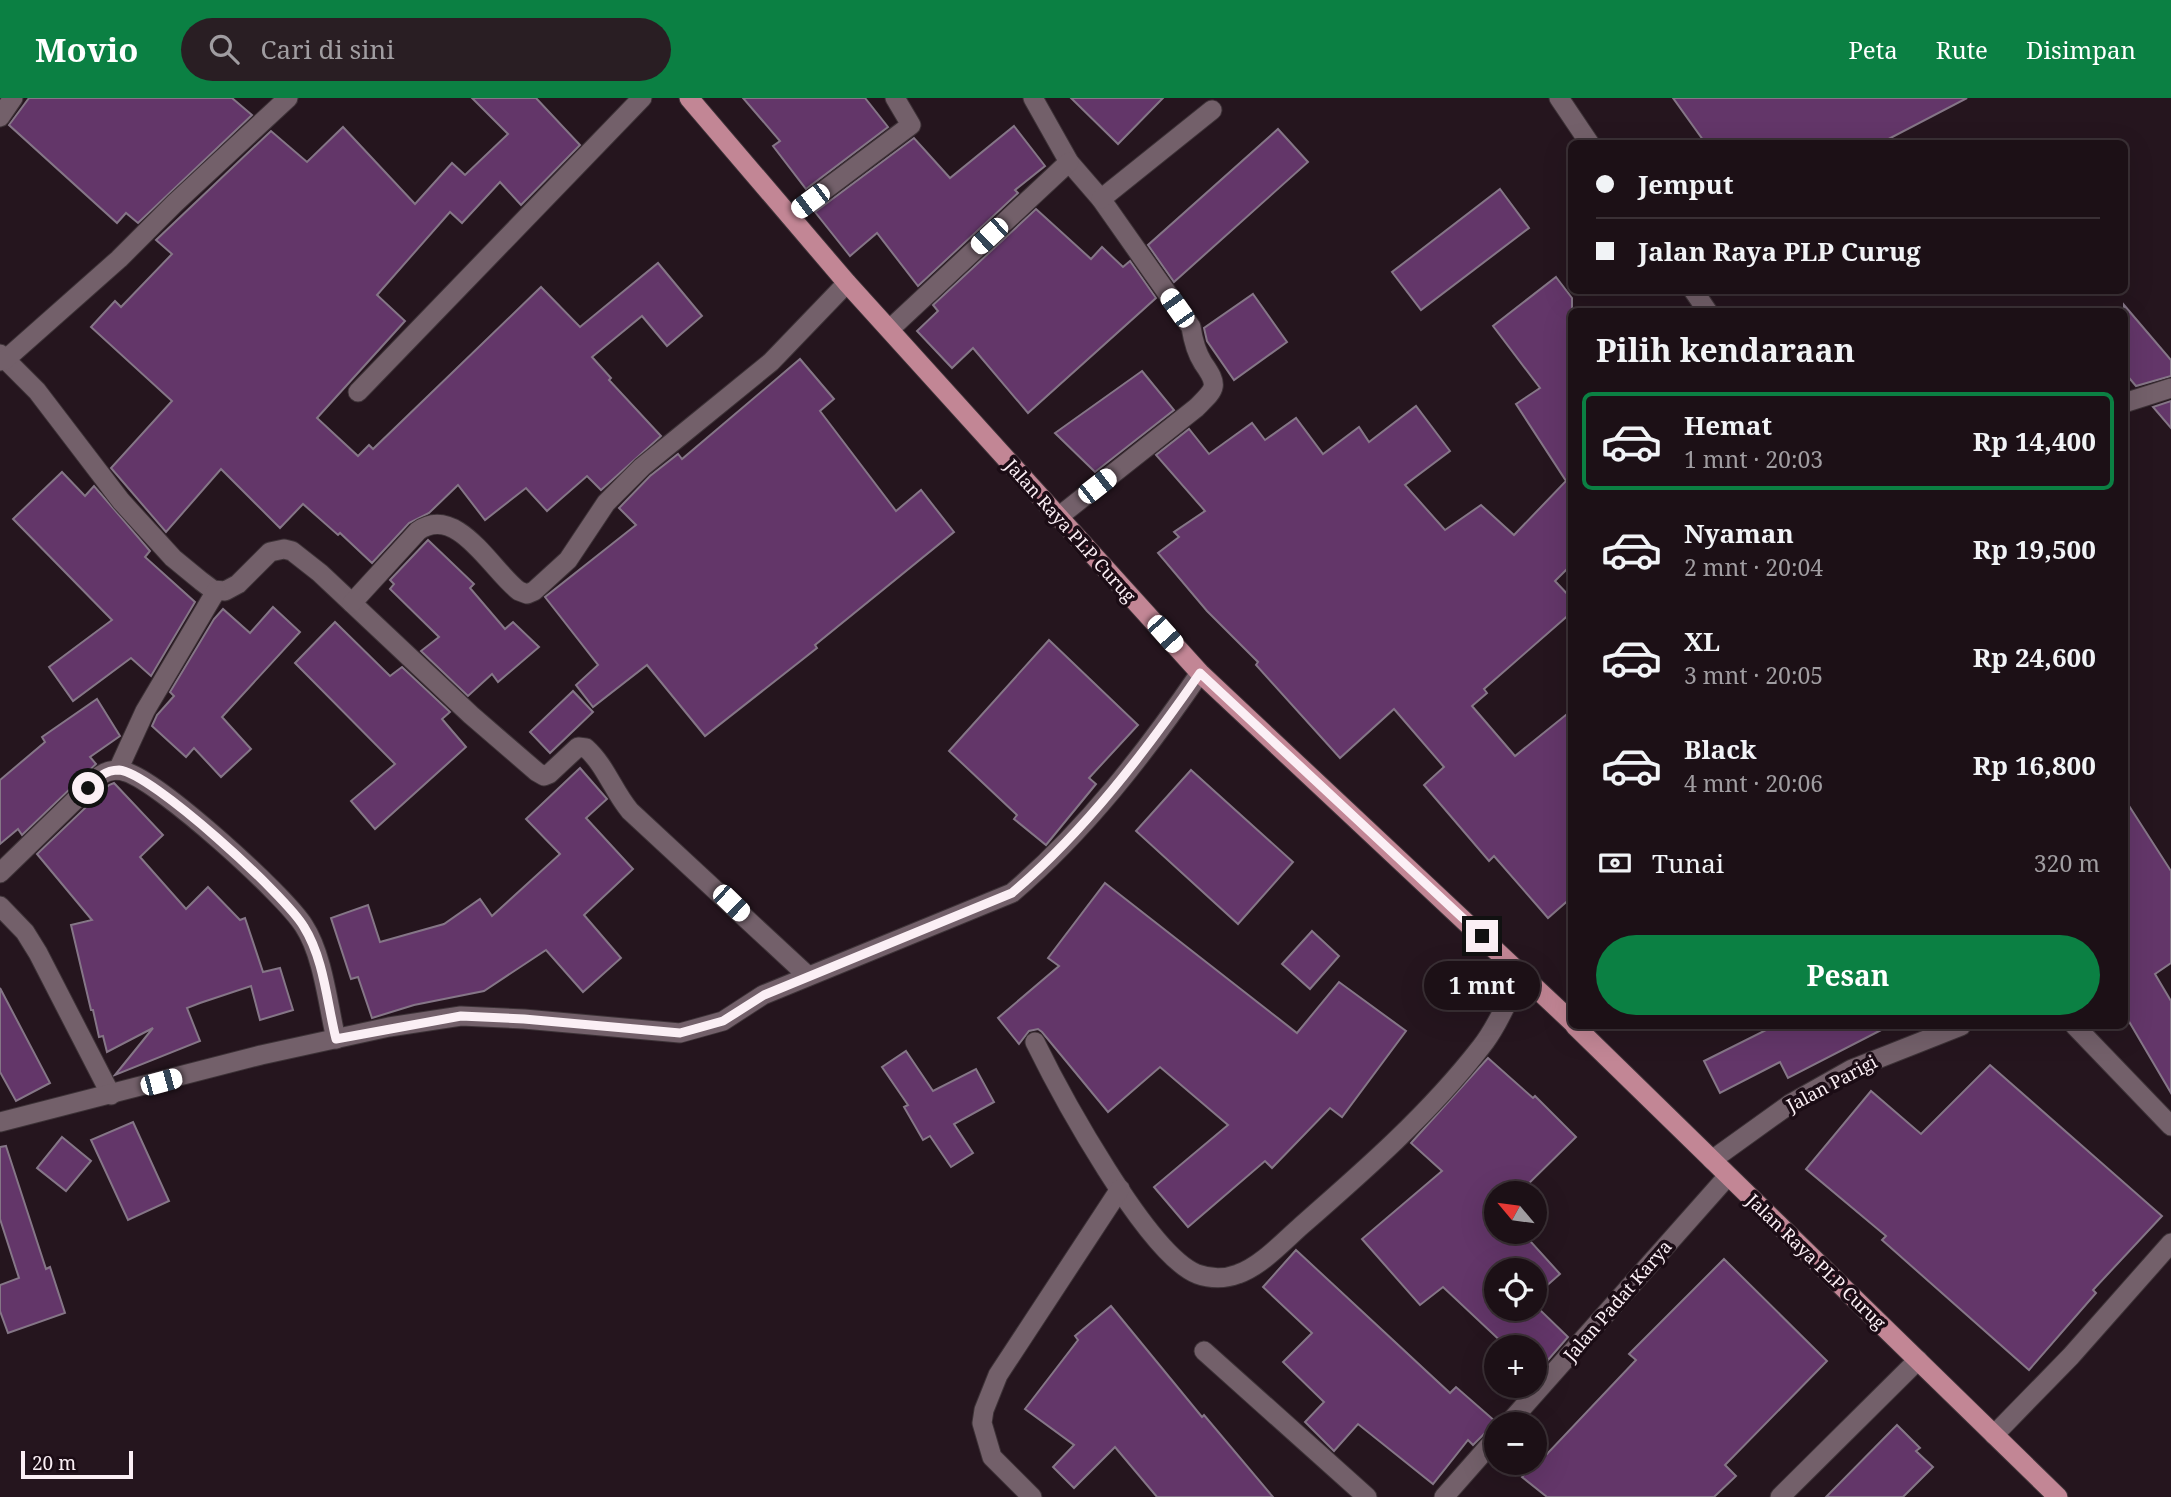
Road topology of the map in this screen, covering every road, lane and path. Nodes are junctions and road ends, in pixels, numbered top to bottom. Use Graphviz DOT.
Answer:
graph roads {
  1 [pos="13,98"];
  2 [pos="288,98"];
  3 [pos="642,98"];
  4 [pos="689,98"];
  5 [pos="895,98"];
  6 [pos="1033,98"];
  7 [pos="1559,98"];
  8 [pos="1212,110"];
  9 [pos="0,117"];
  10 [pos="1587,140"];
  11 [pos="1069,162"];
  12 [pos="1101,199"];
  13 [pos="790,216"];
  14 [pos="847,283"];
  15 [pos="890,329"];
  16 [pos="2,358"];
  17 [pos="2171,388"];
  18 [pos="358,392"];
  19 [pos="2128,402"];
  20 [pos="1057,518"];
  21 [pos="216,591"];
  22 [pos="352,603"];
  23 [pos="1200,673"];
  24 [pos="118,770"];
  25 [pos="0,873"];
  26 [pos="0,906"];
  27 [pos="1522,973"];
  28 [pos="808,976"];
  29 [pos="1568,1018"];
  30 [pos="1579,1029"];
  31 [pos="1953,1029"];
  32 [pos="2078,1029"];
  33 [pos="336,1039"];
  34 [pos="1035,1042"];
  35 [pos="111,1095"];
  36 [pos="0,1122"];
  37 [pos="2171,1126"];
  38 [pos="1712,1160"];
  39 [pos="1727,1177"];
  40 [pos="1120,1189"];
  41 [pos="2171,1243"];
  42 [pos="1204,1351"];
  43 [pos="1918,1360"];
  44 [pos="1519,1412"];
  45 [pos="1994,1435"];
  46 [pos="1484,1452"];
  47 [pos="1032,1497"];
  48 [pos="1367,1497"];
  49 [pos="1444,1497"];
  50 [pos="1780,1497"];
  51 [pos="2058,1497"];
  1 -- 9 [label="street"];
  2 -- 16 [label="street"];
  3 -- 18 [label="street"];
  4 -- 13 [label="main road, Jalan Raya PLP Curug"];
  5 -- 13 [label="street"];
  6 -- 11 [label="street"];
  7 -- 10 [label="street"];
  8 -- 12 [label="street"];
  11 -- 12 [label="street"];
  11 -- 15 [label="street"];
  12 -- 20 [label="street"];
  13 -- 14 [label="main road, Jalan Raya PLP Curug"];
  14 -- 15 [label="main road, Jalan Raya PLP Curug"];
  14 -- 22 [label="street"];
  15 -- 20 [label="main road, Jalan Raya PLP Curug"];
  16 -- 21 [label="street"];
  17 -- 19 [label="street"];
  20 -- 23 [label="main road, Jalan Raya PLP Curug"];
  21 -- 22 [label="street"];
  21 -- 24 [label="street"];
  22 -- 28 [label="street"];
  23 -- 27 [label="main road, Jalan Raya PLP Curug"];
  23 -- 28 [label="street"];
  24 -- 25 [label="street"];
  24 -- 33 [label="street"];
  26 -- 35 [label="street"];
  27 -- 29 [label="main road, Jalan Raya PLP Curug"];
  27 -- 40 [label="street"];
  28 -- 33 [label="street"];
  30 -- 38 [label="main road, Jalan Raya PLP Curug"];
  31 -- 38 [label="street, Jalan Parigi"];
  32 -- 37 [label="street"];
  33 -- 35 [label="street"];
  34 -- 40 [label="street"];
  35 -- 36 [label="street"];
  38 -- 39 [label="main road, Jalan Raya PLP Curug"];
  39 -- 43 [label="main road, Jalan Raya PLP Curug"];
  39 -- 44 [label="street, Jalan Padat Karya"];
  40 -- 47 [label="street"];
  41 -- 45 [label="street"];
  42 -- 48 [label="street"];
  43 -- 45 [label="main road, Jalan Raya PLP Curug"];
  43 -- 50 [label="street"];
  45 -- 51 [label="main road, Jalan Raya PLP Curug"];
  46 -- 49 [label="street"];
}
